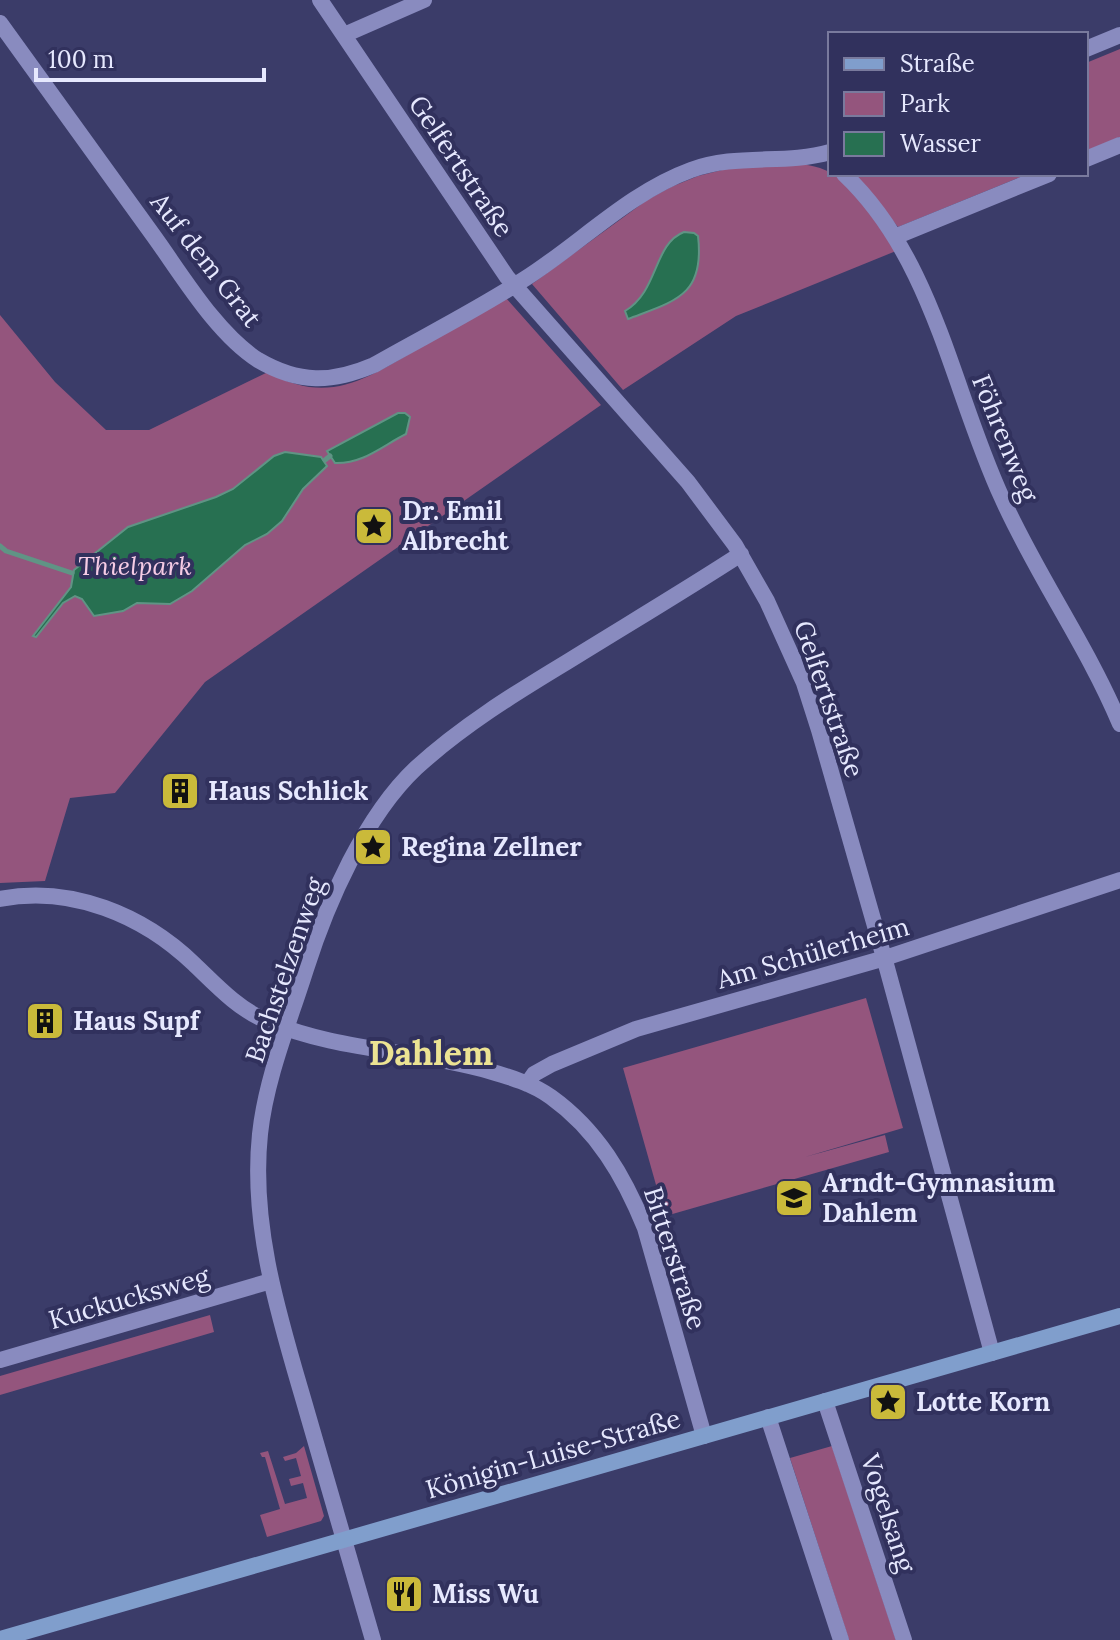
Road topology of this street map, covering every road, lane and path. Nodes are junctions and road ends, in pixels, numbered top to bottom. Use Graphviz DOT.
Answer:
graph roads {
  1 [pos="320,0"];
  2 [pos="424,0"];
  3 [pos="0,23"];
  4 [pos="344,35"];
  5 [pos="1120,35"];
  6 [pos="1088,48"];
  7 [pos="1120,145"];
  8 [pos="828,156"];
  9 [pos="1088,158"];
  10 [pos="846,176"];
  11 [pos="1044,176"];
  12 [pos="897,236"];
  13 [pos="514,285"];
  14 [pos="741,554"];
  15 [pos="1120,724"];
  16 [pos="1120,880"];
  17 [pos="0,899"];
  18 [pos="885,958"];
  19 [pos="287,1030"];
  20 [pos="527,1084"];
  21 [pos="271,1281"];
  22 [pos="1120,1316"];
  23 [pos="992,1353"];
  24 [pos="0,1360"];
  25 [pos="825,1401"];
  26 [pos="768,1417"];
  27 [pos="704,1436"];
  28 [pos="344,1539"];
  29 [pos="0,1639"];
  30 [pos="373,1640"];
  31 [pos="841,1640"];
  32 [pos="904,1640"];
  1 -- 4 [label="street, Gelfertstraße"];
  2 -- 4 [label="street"];
  3 -- 13 [label="street, Auf dem Grat"];
  4 -- 13 [label="street, Gelfertstraße"];
  5 -- 6 [label="street"];
  7 -- 9 [label="street"];
  8 -- 13 [label="street, Auf dem Grat"];
  10 -- 12 [label="street, Föhrenweg"];
  11 -- 12 [label="street"];
  12 -- 15 [label="street, Föhrenweg"];
  13 -- 14 [label="street, Gelfertstraße"];
  14 -- 18 [label="street, Gelfertstraße"];
  14 -- 19 [label="street, Bachstelzenweg"];
  16 -- 18 [label="street, Am Schülerheim"];
  17 -- 19 [label="street, Bitterstraße"];
  18 -- 20 [label="street, Am Schülerheim"];
  18 -- 23 [label="street, Gelfertstraße"];
  19 -- 20 [label="street, Bitterstraße"];
  19 -- 21 [label="street, Bachstelzenweg"];
  20 -- 27 [label="street, Bitterstraße"];
  21 -- 24 [label="street, Kuckucksweg"];
  21 -- 28 [label="street, Bachstelzenweg"];
  22 -- 23 [label="main road, Königin-Luise-Straße"];
  23 -- 25 [label="main road, Königin-Luise-Straße"];
  25 -- 26 [label="main road, Königin-Luise-Straße"];
  25 -- 32 [label="street, Vogelsang"];
  26 -- 27 [label="main road, Königin-Luise-Straße"];
  26 -- 31 [label="street"];
  27 -- 28 [label="main road, Königin-Luise-Straße"];
  28 -- 29 [label="main road, Königin-Luise-Straße"];
  28 -- 30 [label="street, Bachstelzenweg"];
}
